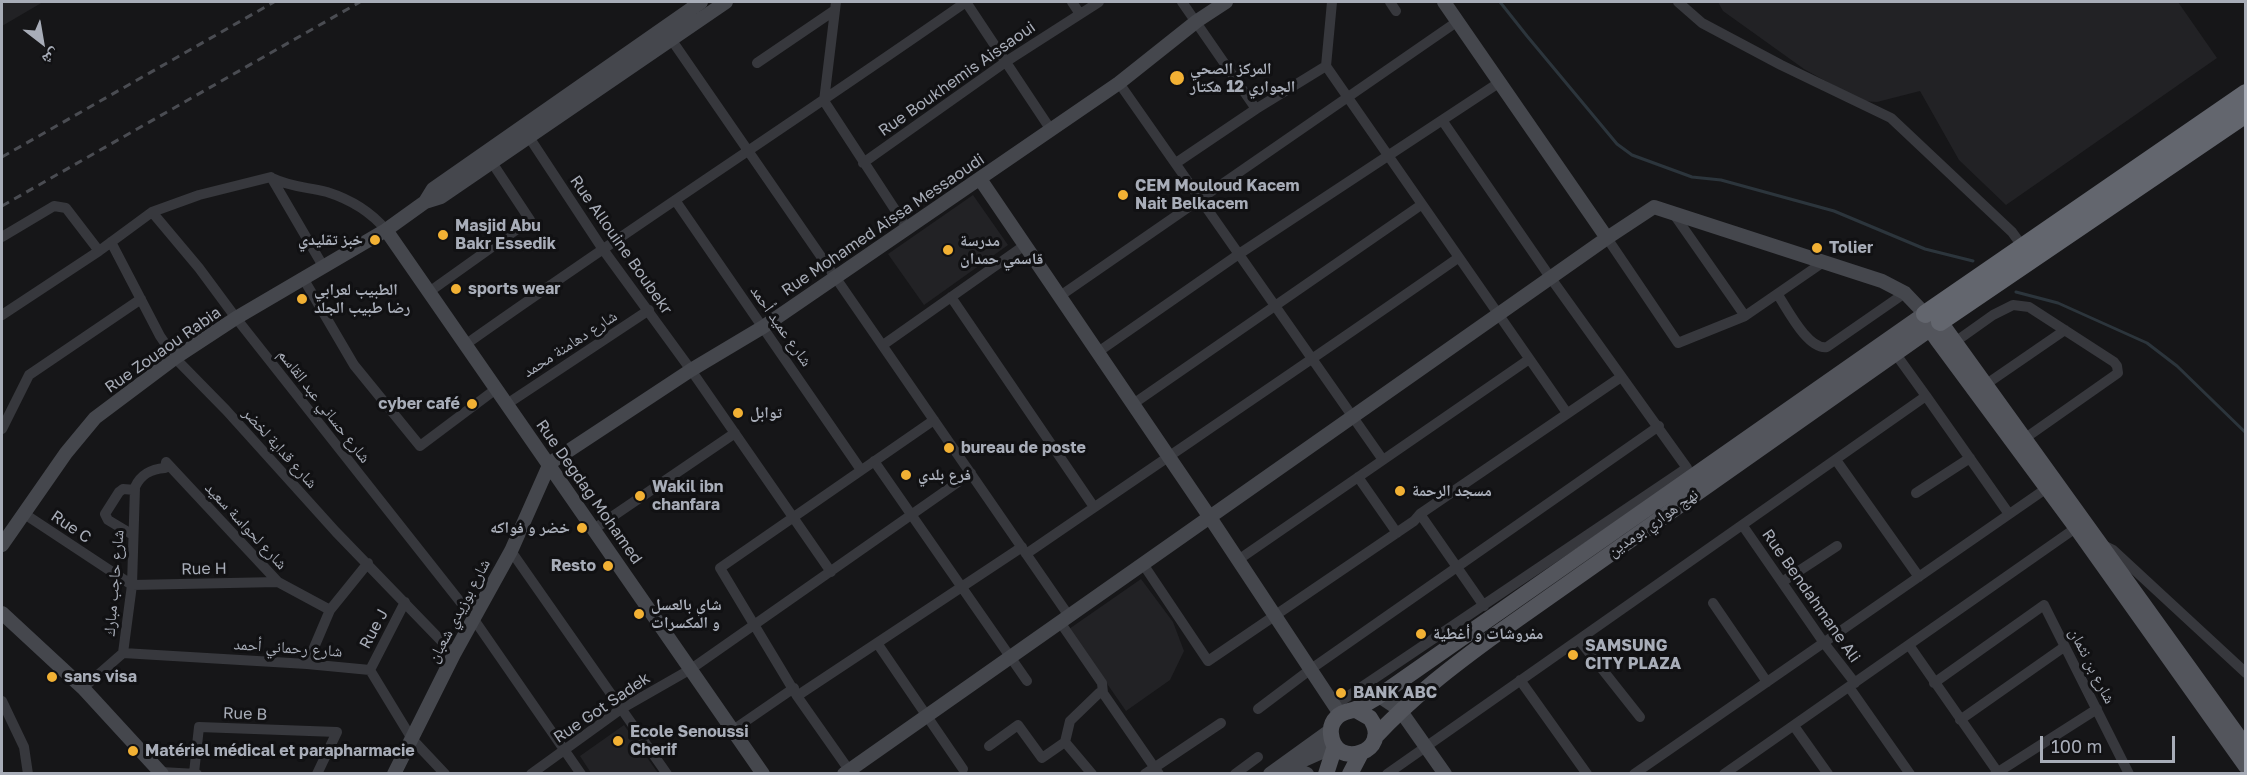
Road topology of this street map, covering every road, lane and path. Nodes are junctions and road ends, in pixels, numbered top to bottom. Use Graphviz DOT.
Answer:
graph roads {
  1 [pos="701,2"];
  2 [pos="726,2"];
  3 [pos="966,2"];
  4 [pos="1072,2"];
  5 [pos="1099,2"];
  6 [pos="1182,2"];
  7 [pos="1226,2"];
  8 [pos="1332,2"];
  9 [pos="1444,2"];
  10 [pos="1678,2"];
  11 [pos="836,6"];
  12 [pos="1080,14"];
  13 [pos="1197,21"];
  14 [pos="1458,21"];
  15 [pos="671,39"];
  16 [pos="1007,61"];
  17 [pos="757,63"];
  18 [pos="1326,66"];
  19 [pos="1500,82"];
  20 [pos="1119,83"];
  21 [pos="2246,93"];
  22 [pos="1347,96"];
  23 [pos="824,101"];
  24 [pos="1256,109"];
  25 [pos="2246,114"];
  26 [pos="1442,120"];
  27 [pos="1051,130"];
  28 [pos="525,131"];
  29 [pos="749,152"];
  30 [pos="1388,156"];
  31 [pos="491,161"];
  32 [pos="863,163"];
  33 [pos="1176,163"];
  34 [pos="271,177"];
  35 [pos="980,179"];
  36 [pos="1200,199"];
  37 [pos="675,200"];
  38 [pos="425,202"];
  39 [pos="1421,205"];
  40 [pos="152,212"];
  41 [pos="1673,213"];
  42 [pos="2075,221"];
  43 [pos="907,228"];
  44 [pos="386,230"];
  45 [pos="2,237"];
  46 [pos="1606,238"];
  47 [pos="111,242"];
  48 [pos="1025,245"];
  49 [pos="602,248"];
  50 [pos="99,251"];
  51 [pos="1239,254"];
  52 [pos="2026,254"];
  53 [pos="1458,258"];
  54 [pos="1822,263"];
  55 [pos="323,267"];
  56 [pos="836,277"];
  57 [pos="1550,277"];
  58 [pos="303,278"];
  59 [pos="429,292"];
  60 [pos="1905,293"];
  61 [pos="1778,295"];
  62 [pos="1060,296"];
  63 [pos="951,297"];
  64 [pos="141,299"];
  65 [pos="1275,305"];
  66 [pos="649,310"];
  67 [pos="2,315"];
  68 [pos="1497,315"];
  69 [pos="1745,316"];
  70 [pos="236,318"];
  71 [pos="1932,322"];
  72 [pos="763,327"];
  73 [pos="2065,330"];
  74 [pos="1955,342"];
  75 [pos="465,345"];
  76 [pos="883,345"];
  77 [pos="1098,352"];
  78 [pos="1895,353"];
  79 [pos="175,358"];
  80 [pos="1313,360"];
  81 [pos="1528,360"];
  82 [pos="692,369"];
  83 [pos="1621,376"];
  84 [pos="1985,385"];
  85 [pos="496,389"];
  86 [pos="1926,396"];
  87 [pos="507,404"];
  88 [pos="1133,404"];
  89 [pos="1567,413"];
  90 [pos="1352,416"];
  91 [pos="934,420"];
  92 [pos="1659,426"];
  93 [pos="2,429"];
  94 [pos="735,433"];
  95 [pos="2024,439"];
  96 [pos="1168,456"];
  97 [pos="1970,458"];
  98 [pos="1383,460"];
  99 [pos="1836,460"];
  100 [pos="874,461"];
  101 [pos="550,463"];
  102 [pos="1687,468"];
  103 [pos="1716,468"];
  104 [pos="861,470"];
  105 [pos="971,473"];
  106 [pos="1358,477"];
  107 [pos="2047,488"];
  108 [pos="135,490"];
  109 [pos="1916,492"];
  110 [pos="1094,507"];
  111 [pos="23,513"];
  112 [pos="1420,513"];
  113 [pos="2009,514"];
  114 [pos="911,515"];
  115 [pos="794,516"];
  116 [pos="1209,516"];
  117 [pos="2080,525"];
  118 [pos="1743,526"];
  119 [pos="594,529"];
  120 [pos="1397,533"];
  121 [pos="133,535"];
  122 [pos="2098,543"];
  123 [pos="2,545"];
  124 [pos="1837,546"];
  125 [pos="1024,550"];
  126 [pos="511,551"];
  127 [pos="1238,560"];
  128 [pos="368,563"];
  129 [pos="1143,564"];
  130 [pos="1456,567"];
  131 [pos="831,572"];
  132 [pos="1919,577"];
  133 [pos="278,582"];
  134 [pos="1782,582"];
  135 [pos="132,585"];
  136 [pos="961,587"];
  137 [pos="405,602"];
  138 [pos="1713,603"];
  139 [pos="1484,606"];
  140 [pos="330,610"];
  141 [pos="2,613"];
  142 [pos="1275,615"];
  143 [pos="473,618"];
  144 [pos="1064,619"];
  145 [pos="755,625"];
  146 [pos="1579,640"];
  147 [pos="877,643"];
  148 [pos="1824,643"];
  149 [pos="1909,645"];
  150 [pos="2064,647"];
  151 [pos="123,653"];
  152 [pos="454,654"];
  153 [pos="1009,657"];
  154 [pos="307,664"];
  155 [pos="691,669"];
  156 [pos="1311,669"];
  157 [pos="370,670"];
  158 [pos="2246,673"];
  159 [pos="1520,680"];
  160 [pos="1027,681"];
  161 [pos="1767,682"];
  162 [pos="1935,683"];
  163 [pos="1852,685"];
  164 [pos="83,688"];
  165 [pos="796,692"];
  166 [pos="1103,693"];
  167 [pos="1379,696"];
  168 [pos="2,701"];
  169 [pos="621,709"];
  170 [pos="1258,709"];
  171 [pos="2097,709"];
  172 [pos="1344,710"];
  173 [pos="1400,710"];
  174 [pos="925,716"];
  175 [pos="1640,717"];
  176 [pos="1960,720"];
  177 [pos="1221,723"];
  178 [pos="1794,726"];
  179 [pos="733,730"];
  180 [pos="1375,736"];
  181 [pos="1333,738"];
  182 [pos="412,739"];
  183 [pos="1065,742"];
  184 [pos="989,746"];
  185 [pos="1425,746"];
  186 [pos="2246,747"];
  187 [pos="566,751"];
  188 [pos="1361,753"];
  189 [pos="1258,758"];
  190 [pos="1738,764"];
  191 [pos="2246,766"];
  192 [pos="963,769"];
  193 [pos="1157,770"];
  194 [pos="2124,771"];
  195 [pos="847,772"];
  196 [pos="1275,772"];
  197 [pos="162,773"];
  198 [pos="195,773"];
  199 [pos="1997,773"];
  200 [pos="28,774"];
  201 [pos="317,774"];
  202 [pos="394,774"];
  203 [pos="445,774"];
  204 [pos="531,774"];
  205 [pos="581,774"];
  206 [pos="667,774"];
  207 [pos="763,774"];
  208 [pos="1092,774"];
  209 [pos="1144,774"];
  210 [pos="1235,774"];
  211 [pos="1306,774"];
  212 [pos="1326,774"];
  213 [pos="1350,774"];
  214 [pos="1387,774"];
  215 [pos="1445,774"];
  216 [pos="1587,774"];
  217 [pos="1634,774"];
  218 [pos="1724,774"];
  219 [pos="1744,774"];
  220 [pos="1828,774"];
  221 [pos="1910,774"];
  1 -- 28 [label="street"];
  2 -- 15 [label="street"];
  3 -- 16 [label="street"];
  3 -- 23 [label="street"];
  4 -- 12 [label="street"];
  5 -- 12 [label="street, Rue Boukhemis Aissaoui"];
  6 -- 13 [label="street"];
  7 -- 13 [label="street, Rue Mohamed Aissa Messaoudi"];
  8 -- 18 [label="street"];
  9 -- 14 [label="street"];
  10 -- 52 [label="street"];
  11 -- 17 [label="street"];
  11 -- 23 [label="street"];
  12 -- 16 [label="street, Rue Boukhemis Aissaoui"];
  13 -- 20 [label="street, Rue Mohamed Aissa Messaoudi"];
  13 -- 24 [label="street"];
  14 -- 19 [label="street"];
  14 -- 22 [label="street"];
  15 -- 28 [label="street"];
  15 -- 29 [label="street"];
  16 -- 27 [label="street"];
  16 -- 32 [label="street, Rue Boukhemis Aissaoui"];
  18 -- 22 [label="street"];
  18 -- 24 [label="street"];
  19 -- 26 [label="street"];
  19 -- 46 [label="street"];
  20 -- 27 [label="street, Rue Mohamed Aissa Messaoudi"];
  20 -- 33 [label="street"];
  21 -- 42 [label="highway"];
  22 -- 30 [label="street"];
  22 -- 36 [label="street"];
  23 -- 29 [label="street"];
  23 -- 32 [label="street"];
  24 -- 33 [label="street"];
  25 -- 42 [label="highway"];
  26 -- 30 [label="street"];
  26 -- 57 [label="street"];
  27 -- 35 [label="street, Rue Mohamed Aissa Messaoudi"];
  28 -- 31 [label="street"];
  28 -- 38 [label="street"];
  28 -- 49 [label="street, Rue Allouine Boubekr"];
  29 -- 37 [label="street"];
  29 -- 56 [label="street"];
  30 -- 39 [label="street"];
  30 -- 51 [label="street"];
  31 -- 38 [label="street"];
  31 -- 59 [label="street"];
  32 -- 43 [label="street"];
  33 -- 36 [label="street"];
  34 -- 40 [label="street"];
  34 -- 44 [label="street"];
  34 -- 55 [label="street"];
  35 -- 43 [label="street, Rue Mohamed Aissa Messaoudi"];
  35 -- 48 [label="street"];
  36 -- 51 [label="street"];
  36 -- 62 [label="street"];
  37 -- 49 [label="street"];
  37 -- 72 [label="street, شارع عميد أحمد"];
  38 -- 44 [label="street, Rue Zouaou Rabia"];
  39 -- 53 [label="street"];
  39 -- 65 [label="street"];
  40 -- 47 [label="street"];
  40 -- 70 [label="street, شارع حساني عبد القاسم"];
  41 -- 46 [label="street"];
  41 -- 54 [label="street"];
  41 -- 69 [label="street"];
  42 -- 52 [label="highway"];
  43 -- 56 [label="street, Rue Mohamed Aissa Messaoudi"];
  44 -- 55 [label="street, Rue Zouaou Rabia"];
  44 -- 59 [label="street, Rue Degdag Mohamed"];
  45 -- 50 [label="street"];
  46 -- 57 [label="street"];
  46 -- 69 [label="street"];
  47 -- 50 [label="street"];
  47 -- 64 [label="street, شارع قداية لخضر"];
  48 -- 62 [label="street"];
  48 -- 63 [label="street"];
  49 -- 66 [label="street, Rue Allouine Boubekr"];
  49 -- 75 [label="street"];
  50 -- 67 [label="street"];
  51 -- 65 [label="street"];
  51 -- 77 [label="street"];
  52 -- 71 [label="highway"];
  53 -- 68 [label="street"];
  53 -- 80 [label="street"];
  54 -- 60 [label="street"];
  54 -- 61 [label="street"];
  55 -- 58 [label="street, Rue Zouaou Rabia"];
  56 -- 72 [label="street, Rue Mohamed Aissa Messaoudi"];
  56 -- 76 [label="street"];
  57 -- 68 [label="street"];
  57 -- 83 [label="street"];
  58 -- 70 [label="street, Rue Zouaou Rabia"];
  58 -- 85 [label="street"];
  59 -- 75 [label="street, Rue Degdag Mohamed"];
  60 -- 61 [label="street"];
  60 -- 71 [label="street"];
  61 -- 69 [label="street"];
  62 -- 77 [label="street"];
  63 -- 76 [label="street"];
  63 -- 110 [label="street"];
  64 -- 79 [label="street, شارع قداية لخضر"];
  64 -- 93 [label="street"];
  65 -- 80 [label="street"];
  65 -- 88 [label="street"];
  66 -- 82 [label="street, Rue Allouine Boubekr"];
  66 -- 87 [label="street, شارع دهامنة محمد"];
  68 -- 81 [label="street"];
  68 -- 90 [label="street"];
  70 -- 79 [label="street, Rue Zouaou Rabia"];
  70 -- 143 [label="street, شارع حساني عبد القاسم"];
  71 -- 74 [label="main road"];
  71 -- 78 [label="main road, نهج هواري بومدين"];
  71 -- 103 [label="main road, نهج هواري بومدين"];
  71 -- 107 [label="main road"];
  72 -- 82 [label="street, Rue Mohamed Aissa Messaoudi"];
  72 -- 104 [label="street, شارع عميد أحمد"];
  73 -- 74 [label="street"];
  73 -- 84 [label="street"];
  73 -- 95 [label="street"];
  74 -- 84 [label="main road"];
  75 -- 85 [label="street, Rue Degdag Mohamed"];
  76 -- 91 [label="street"];
  77 -- 88 [label="street"];
  78 -- 86 [label="street"];
  78 -- 103 [label="main road, نهج هواري بومدين"];
  79 -- 111 [label="street, Rue Zouaou Rabia"];
  79 -- 128 [label="street, شارع قداية لخضر"];
  80 -- 90 [label="street"];
  80 -- 96 [label="street"];
  81 -- 89 [label="street"];
  81 -- 98 [label="street"];
  82 -- 94 [label="street, Rue Allouine Boubekr"];
  82 -- 101 [label="street, Rue Mohamed Aissa Messaoudi"];
  83 -- 89 [label="street"];
  83 -- 92 [label="street"];
  84 -- 95 [label="main road"];
  85 -- 87 [label="street, Rue Degdag Mohamed"];
  86 -- 97 [label="street"];
  86 -- 99 [label="street"];
  87 -- 101 [label="street, Rue Degdag Mohamed"];
  88 -- 96 [label="street"];
  89 -- 112 [label="street"];
  90 -- 98 [label="street"];
  90 -- 116 [label="street"];
  91 -- 100 [label="street"];
  91 -- 105 [label="street"];
  92 -- 102 [label="street"];
  92 -- 130 [label="street"];
  94 -- 115 [label="street, Rue Allouine Boubekr"];
  94 -- 119 [label="street"];
  95 -- 117 [label="main road"];
  96 -- 110 [label="street"];
  96 -- 116 [label="street"];
  97 -- 109 [label="street"];
  97 -- 113 [label="street"];
  98 -- 106 [label="street"];
  99 -- 118 [label="street"];
  99 -- 132 [label="street"];
  100 -- 104 [label="street"];
  100 -- 114 [label="street"];
  101 -- 119 [label="street, Rue Degdag Mohamed"];
  101 -- 126 [label="street, شارع بوزيدي شعبان"];
  102 -- 103 [label="street"];
  102 -- 139 [label="street"];
  103 -- 167 [label="main road, نهج هواري بومدين"];
  103 -- 173 [label="main road, نهج هواري بومدين"];
  104 -- 115 [label="street"];
  105 -- 114 [label="street, Rue Got Sadek"];
  105 -- 125 [label="street"];
  106 -- 120 [label="street"];
  106 -- 127 [label="street"];
  107 -- 113 [label="street"];
  107 -- 117 [label="main road"];
  108 -- 121 [label="street, شارع حاجب مبارك"];
  108 -- 121 [label="street"];
  108 -- 133 [label="street, شارع لحواسة سعيد"];
  110 -- 125 [label="street"];
  111 -- 123 [label="street, Rue Zouaou Rabia"];
  111 -- 135 [label="street, Rue C"];
  112 -- 120 [label="street"];
  112 -- 130 [label="street"];
  113 -- 132 [label="street"];
  114 -- 131 [label="street, Rue Got Sadek"];
  114 -- 136 [label="street"];
  115 -- 131 [label="street, Rue Allouine Boubekr"];
  115 -- 145 [label="street"];
  116 -- 127 [label="street"];
  116 -- 129 [label="street"];
  117 -- 122 [label="main road"];
  117 -- 149 [label="street"];
  117 -- 191 [label="main road"];
  118 -- 134 [label="street, Rue Bendahmane Ali"];
  118 -- 146 [label="street"];
  119 -- 155 [label="street, Rue Degdag Mohamed"];
  120 -- 142 [label="street"];
  121 -- 135 [label="street, شارع حاجب مبارك"];
  122 -- 158 [label="street"];
  122 -- 186 [label="main road"];
  124 -- 134 [label="street"];
  125 -- 136 [label="street"];
  125 -- 144 [label="street"];
  126 -- 143 [label="street, شارع بوزيدي شعبان"];
  126 -- 169 [label="street"];
  127 -- 142 [label="street"];
  128 -- 137 [label="street, شارع قداية لخضر"];
  128 -- 140 [label="street"];
  129 -- 142 [label="street"];
  129 -- 144 [label="street"];
  130 -- 139 [label="street"];
  130 -- 156 [label="street"];
  131 -- 145 [label="street, Rue Got Sadek"];
  132 -- 148 [label="street"];
  133 -- 135 [label="street, Rue H"];
  133 -- 140 [label="street, شارع لحواسة سعيد"];
  134 -- 148 [label="street, Rue Bendahmane Ali"];
  135 -- 151 [label="street, شارع حاجب مبارك"];
  136 -- 147 [label="street"];
  136 -- 153 [label="street"];
  137 -- 152 [label="street, شارع قداية لخضر"];
  137 -- 157 [label="street, Rue J"];
  138 -- 161 [label="street"];
  139 -- 172 [label="street"];
  140 -- 154 [label="street"];
  141 -- 164 [label="street"];
  142 -- 156 [label="street"];
  143 -- 152 [label="street, شارع بوزيدي شعبان"];
  143 -- 187 [label="street, شارع حساني عبد القاسم"];
  144 -- 153 [label="street"];
  144 -- 166 [label="street"];
  145 -- 155 [label="street, Rue Got Sadek"];
  145 -- 165 [label="street"];
  146 -- 159 [label="street"];
  146 -- 175 [label="street"];
  147 -- 165 [label="street"];
  147 -- 174 [label="street"];
  148 -- 161 [label="street"];
  148 -- 163 [label="street, Rue Bendahmane Ali"];
  149 -- 162 [label="street"];
  149 -- 163 [label="street"];
  150 -- 162 [label="street, شارع بن نثمان"];
  150 -- 171 [label="street, شارع بن نثمان"];
  150 -- 176 [label="street"];
  151 -- 154 [label="street, شارع رحماني أحمد"];
  151 -- 164 [label="street, شارع حاجب مبارك"];
  152 -- 182 [label="street, شارع بوزيدي شعبان"];
  153 -- 160 [label="street"];
  153 -- 174 [label="street"];
  154 -- 157 [label="street, شارع رحماني أحمد"];
  155 -- 169 [label="street, Rue Got Sadek"];
  155 -- 179 [label="street, Rue Degdag Mohamed"];
  156 -- 170 [label="street"];
  156 -- 172 [label="street"];
  157 -- 182 [label="street"];
  159 -- 185 [label="street"];
  159 -- 216 [label="street"];
  161 -- 217 [label="street"];
  162 -- 176 [label="street"];
  163 -- 178 [label="street"];
  163 -- 221 [label="street, Rue Bendahmane Ali"];
  164 -- 197 [label="street"];
  165 -- 179 [label="street"];
  165 -- 195 [label="street"];
  166 -- 183 [label="street"];
  166 -- 193 [label="street"];
  167 -- 172 [label="main road, نهج هواري بومدين"];
  167 -- 173 [label="street"];
  168 -- 200 [label="street"];
  169 -- 187 [label="street, Rue Got Sadek"];
  169 -- 206 [label="street"];
  171 -- 194 [label="street, شارع بن نثمان"];
  171 -- 199 [label="street"];
  172 -- 180 [label="main road"];
  172 -- 181 [label="main road"];
  173 -- 180 [label="main road, نهج هواري بومدين"];
  173 -- 185 [label="street"];
  174 -- 192 [label="street"];
  174 -- 195 [label="street"];
  176 -- 199 [label="street"];
  177 -- 193 [label="street"];
  178 -- 190 [label="street"];
  178 -- 220 [label="street"];
  179 -- 207 [label="street, Rue Degdag Mohamed"];
  180 -- 188 [label="main road"];
  181 -- 188 [label="main road"];
  181 -- 196 [label="street"];
  181 -- 212 [label="main road"];
  182 -- 202 [label="street, شارع بوزيدي شعبان"];
  182 -- 203 [label="street"];
  183 -- 184 [label="street"];
  183 -- 208 [label="street"];
  185 -- 214 [label="street"];
  185 -- 215 [label="street"];
  187 -- 204 [label="street, Rue Got Sadek"];
  187 -- 205 [label="street, شارع حساني عبد القاسم"];
  188 -- 213 [label="main road"];
  189 -- 210 [label="street"];
  190 -- 218 [label="street"];
  190 -- 219 [label="street"];
  193 -- 209 [label="street"];
  196 -- 211 [label="street"];
  197 -- 198 [label="street"];
  198 -- 201 [label="street, Rue B"];
}
